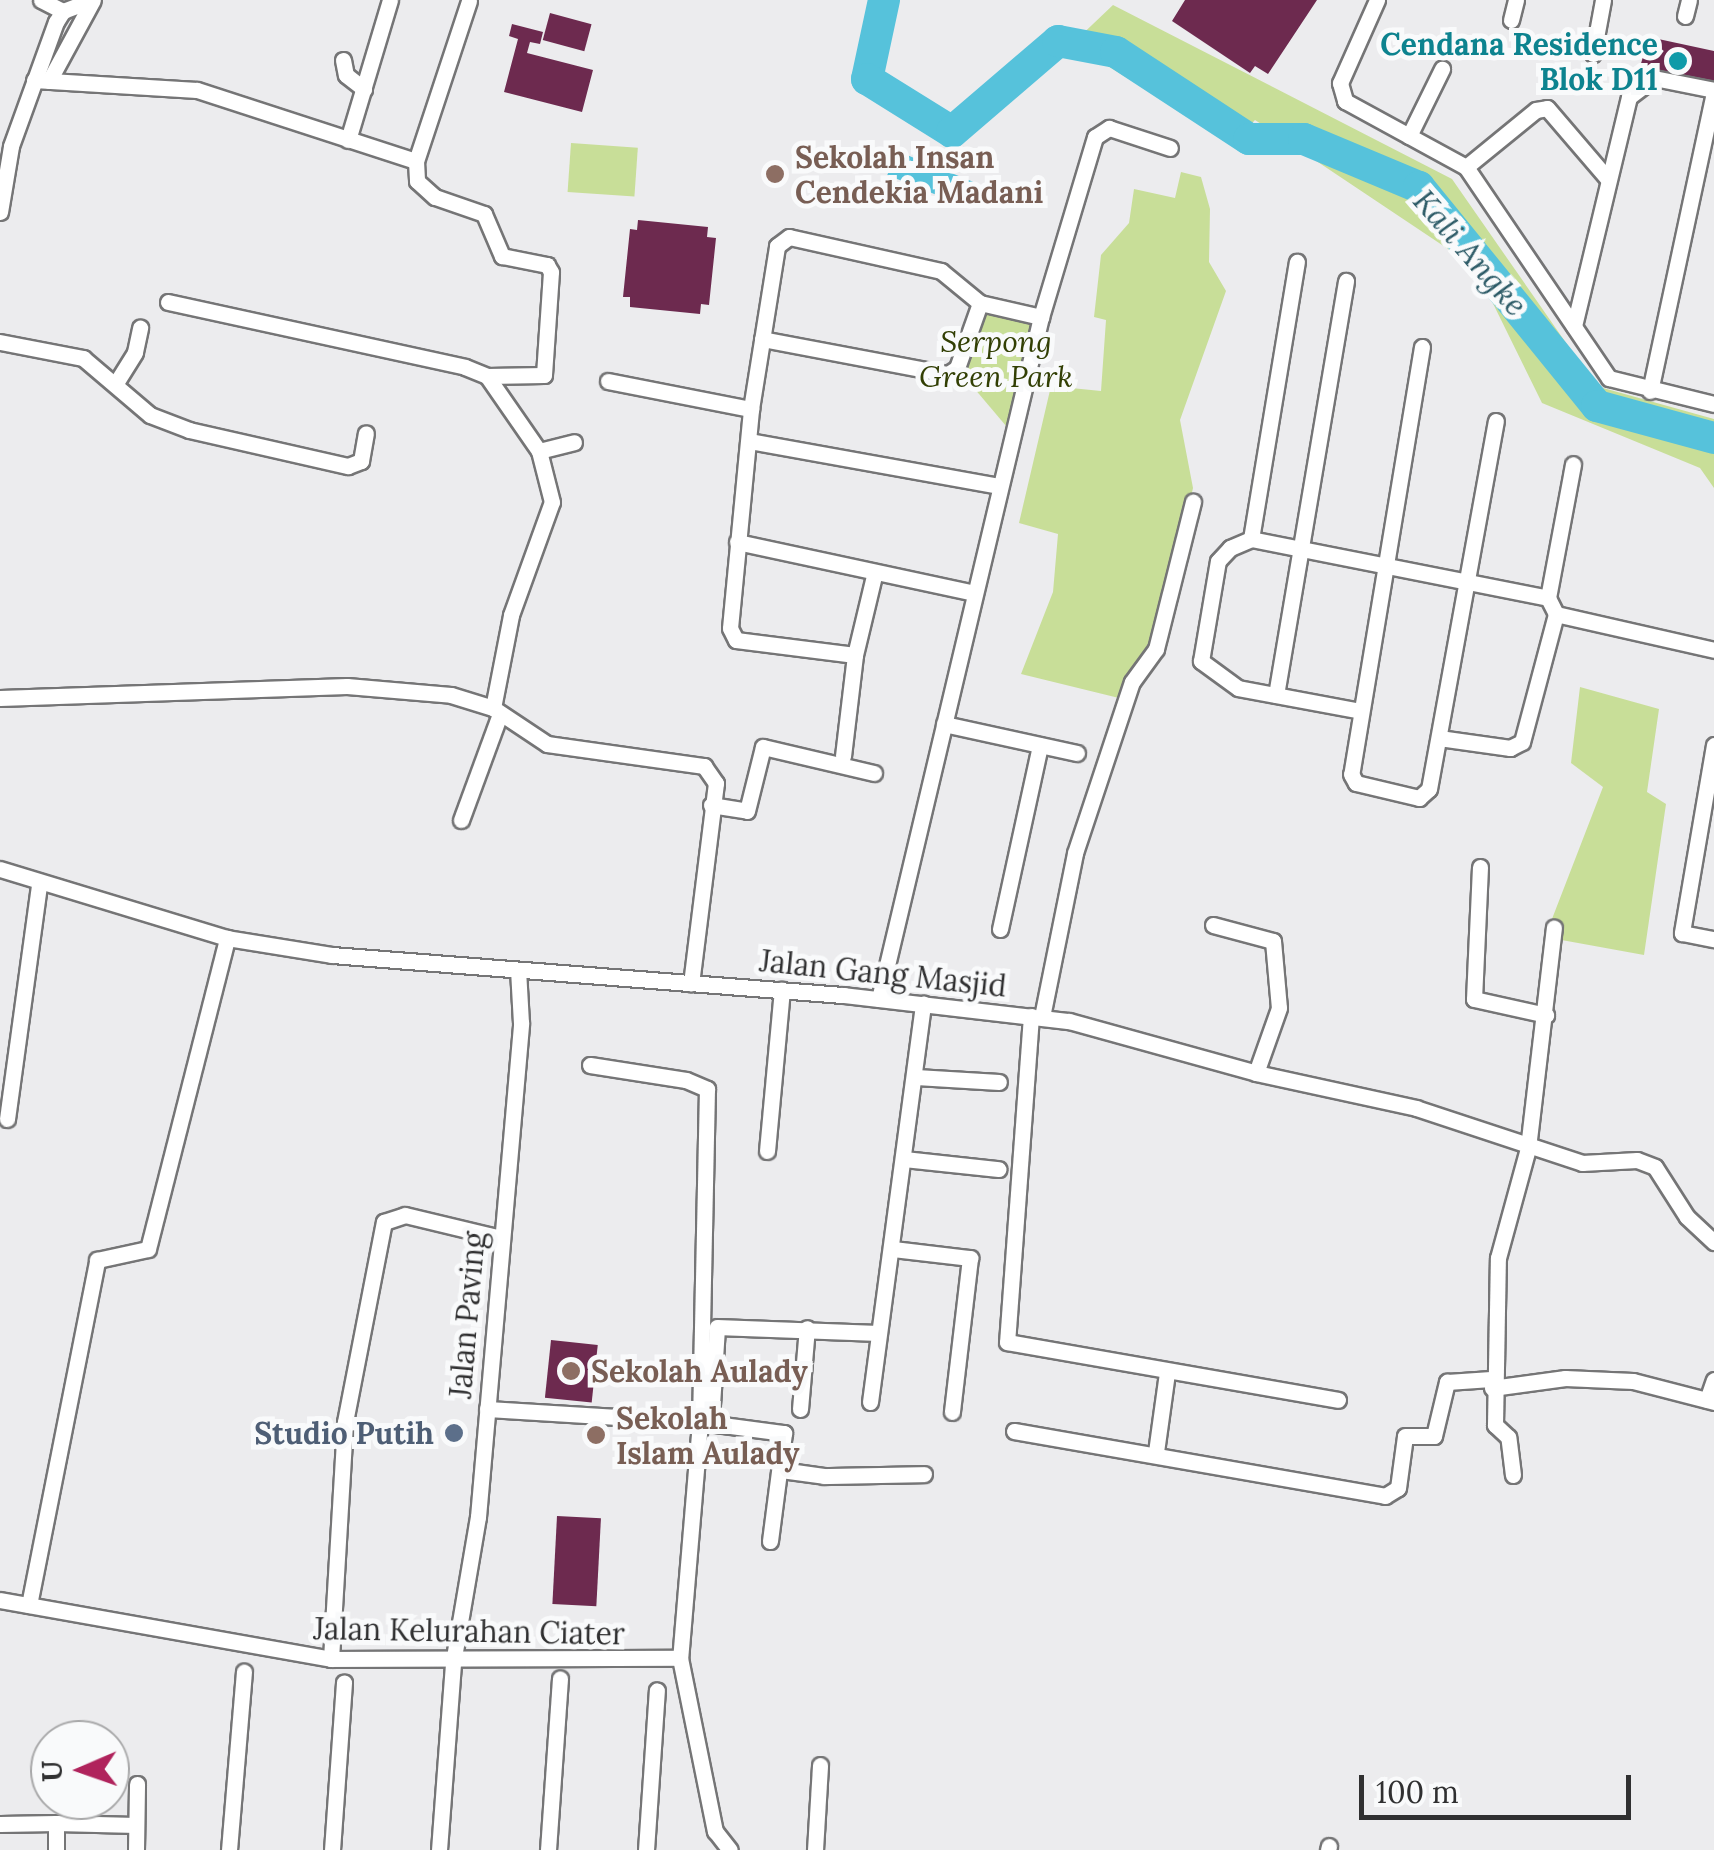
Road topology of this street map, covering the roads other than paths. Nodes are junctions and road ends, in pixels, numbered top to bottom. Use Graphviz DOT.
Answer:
graph roads {
  1 [pos="42,0"];
  2 [pos="93,0"];
  3 [pos="390,0"];
  4 [pos="469,0"];
  5 [pos="1377,0"];
  6 [pos="1516,0"];
  7 [pos="1603,0"];
  8 [pos="63,10"];
  9 [pos="1512,20"];
  10 [pos="1593,54"];
  11 [pos="343,60"];
  12 [pos="1442,69"];
  13 [pos="41,81"];
  14 [pos="364,89"];
  15 [pos="1714,91"];
  16 [pos="1409,136"];
  17 [pos="348,140"];
  18 [pos="5,146"];
  19 [pos="1170,148"];
  20 [pos="416,161"];
  21 [pos="1466,167"];
  22 [pos="1607,178"];
  23 [pos="0,212"];
  24 [pos="1297,262"];
  25 [pos="1346,281"];
  26 [pos="168,302"];
  27 [pos="980,303"];
  28 [pos="1041,316"];
  29 [pos="1574,326"];
  30 [pos="140,328"];
  31 [pos="762,339"];
  32 [pos="0,342"];
  33 [pos="1422,346"];
  34 [pos="487,376"];
  35 [pos="608,381"];
  36 [pos="116,383"];
  37 [pos="1650,391"];
  38 [pos="1714,404"];
  39 [pos="752,409"];
  40 [pos="1496,422"];
  41 [pos="366,433"];
  42 [pos="749,441"];
  43 [pos="574,442"];
  44 [pos="539,451"];
  45 [pos="1573,464"];
  46 [pos="998,486"];
  47 [pos="1193,502"];
  48 [pos="1251,539"];
  49 [pos="738,542"];
  50 [pos="1302,549"];
  51 [pos="1386,566"];
  52 [pos="875,572"];
  53 [pos="1467,582"];
  54 [pos="974,592"];
  55 [pos="1548,598"];
  56 [pos="1556,614"];
  57 [pos="1714,650"];
  58 [pos="856,655"];
  59 [pos="1276,695"];
  60 [pos="0,698"];
  61 [pos="497,711"];
  62 [pos="1361,711"];
  63 [pos="944,724"];
  64 [pos="1439,738"];
  65 [pos="1040,745"];
  66 [pos="1714,745"];
  67 [pos="1077,753"];
  68 [pos="843,756"];
  69 [pos="874,773"];
  70 [pos="711,805"];
  71 [pos="461,820"];
  72 [pos="1480,867"];
  73 [pos="0,869"];
  74 [pos="39,884"];
  75 [pos="1213,925"];
  76 [pos="1554,928"];
  77 [pos="1000,929"];
  78 [pos="227,938"];
  79 [pos="1714,939"];
  80 [pos="518,970"];
  81 [pos="691,983"];
  82 [pos="782,990"];
  83 [pos="878,999"];
  84 [pos="923,1004"];
  85 [pos="1546,1016"];
  86 [pos="1036,1017"];
  87 [pos="590,1065"];
  88 [pos="1256,1073"];
  89 [pos="916,1077"];
  90 [pos="999,1082"];
  91 [pos="7,1119"];
  92 [pos="1528,1148"];
  93 [pos="767,1151"];
  94 [pos="904,1158"];
  95 [pos="998,1168"];
  96 [pos="502,1238"];
  97 [pos="1714,1242"];
  98 [pos="893,1249"];
  99 [pos="807,1328"];
  100 [pos="878,1332"];
  101 [pos="1166,1372"];
  102 [pos="1714,1380"];
  103 [pos="1492,1384"];
  104 [pos="1338,1400"];
  105 [pos="1710,1401"];
  106 [pos="870,1402"];
  107 [pos="712,1405"];
  108 [pos="486,1408"];
  109 [pos="800,1409"];
  110 [pos="952,1412"];
  111 [pos="700,1422"];
  112 [pos="1014,1432"];
  113 [pos="1156,1452"];
  114 [pos="781,1470"];
  115 [pos="924,1474"];
  116 [pos="1514,1474"];
  117 [pos="770,1542"];
  118 [pos="0,1600"];
  119 [pos="28,1605"];
  120 [pos="680,1658"];
  121 [pos="331,1659"];
  122 [pos="453,1663"];
  123 [pos="244,1672"];
  124 [pos="560,1678"];
  125 [pos="344,1682"];
  126 [pos="657,1690"];
  127 [pos="820,1765"];
  128 [pos="137,1784"];
  129 [pos="0,1824"];
  130 [pos="56,1824"];
  131 [pos="136,1824"];
  132 [pos="56,1850"];
  133 [pos="136,1850"];
  134 [pos="229,1850"];
  135 [pos="332,1850"];
  136 [pos="439,1850"];
  137 [pos="548,1850"];
  138 [pos="646,1850"];
  139 [pos="730,1850"];
  140 [pos="815,1850"];
  1 -- 8 [label="street"];
  2 -- 8 [label="street"];
  2 -- 13 [label="street"];
  3 -- 14 [label="street"];
  4 -- 20 [label="street"];
  5 -- 16 [label="street"];
  6 -- 9 [label="street"];
  7 -- 10 [label="street"];
  8 -- 13 [label="street"];
  11 -- 14 [label="street"];
  12 -- 16 [label="street"];
  13 -- 17 [label="street"];
  13 -- 18 [label="street"];
  14 -- 17 [label="street"];
  15 -- 22 [label="street"];
  15 -- 37 [label="street"];
  16 -- 21 [label="street"];
  17 -- 20 [label="street"];
  18 -- 23 [label="street"];
  19 -- 28 [label="street"];
  20 -- 34 [label="street"];
  21 -- 22 [label="street"];
  21 -- 29 [label="street"];
  22 -- 29 [label="street"];
  24 -- 48 [label="street"];
  25 -- 50 [label="street"];
  26 -- 34 [label="street"];
  27 -- 28 [label="street"];
  27 -- 31 [label="street"];
  27 -- 31 [label="street"];
  28 -- 46 [label="street"];
  29 -- 37 [label="street"];
  30 -- 36 [label="street"];
  31 -- 39 [label="street"];
  32 -- 36 [label="street"];
  33 -- 51 [label="street"];
  34 -- 44 [label="street"];
  35 -- 39 [label="street"];
  36 -- 41 [label="street"];
  37 -- 38 [label="street"];
  39 -- 42 [label="street"];
  40 -- 53 [label="street"];
  42 -- 46 [label="street"];
  42 -- 49 [label="street"];
  43 -- 44 [label="street"];
  44 -- 61 [label="street"];
  45 -- 55 [label="street"];
  46 -- 54 [label="street"];
  47 -- 86 [label="street"];
  48 -- 50 [label="street"];
  48 -- 59 [label="street"];
  49 -- 52 [label="street"];
  49 -- 58 [label="street"];
  50 -- 51 [label="street"];
  50 -- 59 [label="street"];
  51 -- 53 [label="street"];
  51 -- 62 [label="street"];
  52 -- 54 [label="street"];
  52 -- 58 [label="street"];
  53 -- 55 [label="street"];
  53 -- 64 [label="street"];
  54 -- 63 [label="street"];
  55 -- 56 [label="street"];
  56 -- 57 [label="street"];
  56 -- 64 [label="street"];
  58 -- 68 [label="street"];
  59 -- 62 [label="street"];
  60 -- 61 [label="street"];
  61 -- 70 [label="street"];
  61 -- 71 [label="street"];
  62 -- 64 [label="street"];
  63 -- 65 [label="street"];
  63 -- 83 [label="street"];
  65 -- 67 [label="street"];
  65 -- 77 [label="street"];
  66 -- 79 [label="street"];
  69 -- 70 [label="street"];
  70 -- 81 [label="street"];
  72 -- 85 [label="street"];
  73 -- 74 [label="street, Jalan Gang Masjid"];
  74 -- 78 [label="street, Jalan Gang Masjid"];
  74 -- 91 [label="street"];
  75 -- 88 [label="street"];
  76 -- 85 [label="street"];
  78 -- 80 [label="street, Jalan Gang Masjid"];
  78 -- 119 [label="street"];
  80 -- 81 [label="street, Jalan Gang Masjid"];
  80 -- 96 [label="street, Jalan Paving"];
  81 -- 82 [label="street, Jalan Gang Masjid"];
  82 -- 83 [label="street, Jalan Gang Masjid"];
  82 -- 93 [label="street"];
  83 -- 84 [label="street, Jalan Gang Masjid"];
  84 -- 86 [label="street, Jalan Gang Masjid"];
  84 -- 89 [label="street"];
  85 -- 92 [label="street"];
  86 -- 88 [label="street, Jalan Gang Masjid"];
  86 -- 101 [label="street"];
  87 -- 111 [label="street"];
  88 -- 92 [label="street, Jalan Gang Masjid"];
  89 -- 90 [label="street"];
  89 -- 94 [label="street"];
  92 -- 97 [label="street, Jalan Gang Masjid"];
  92 -- 103 [label="street"];
  94 -- 95 [label="street"];
  94 -- 98 [label="street"];
  96 -- 108 [label="street, Jalan Paving"];
  96 -- 121 [label="street"];
  98 -- 100 [label="street"];
  98 -- 110 [label="street"];
  99 -- 100 [label="street"];
  99 -- 107 [label="street"];
  99 -- 109 [label="street"];
  100 -- 106 [label="street"];
  101 -- 104 [label="street"];
  101 -- 113 [label="street"];
  102 -- 105 [label="street"];
  103 -- 105 [label="street"];
  103 -- 113 [label="street"];
  103 -- 116 [label="street"];
  108 -- 111 [label="street"];
  108 -- 122 [label="street, Jalan Paving"];
  111 -- 114 [label="street"];
  111 -- 120 [label="street"];
  112 -- 113 [label="street"];
  114 -- 115 [label="street"];
  114 -- 117 [label="street"];
  118 -- 119 [label="street, Jalan Kelurahan Ciater"];
  119 -- 121 [label="street, Jalan Kelurahan Ciater"];
  120 -- 122 [label="street, Jalan Kelurahan Ciater"];
  120 -- 139 [label="street"];
  121 -- 122 [label="street, Jalan Kelurahan Ciater"];
  122 -- 136 [label="street, Jalan Paving"];
  123 -- 134 [label="street"];
  124 -- 137 [label="street"];
  125 -- 135 [label="street"];
  126 -- 138 [label="street"];
  127 -- 140 [label="street"];
  128 -- 131 [label="street"];
  129 -- 130 [label="street"];
  130 -- 131 [label="street"];
  130 -- 132 [label="street"];
  131 -- 133 [label="street"];
}
